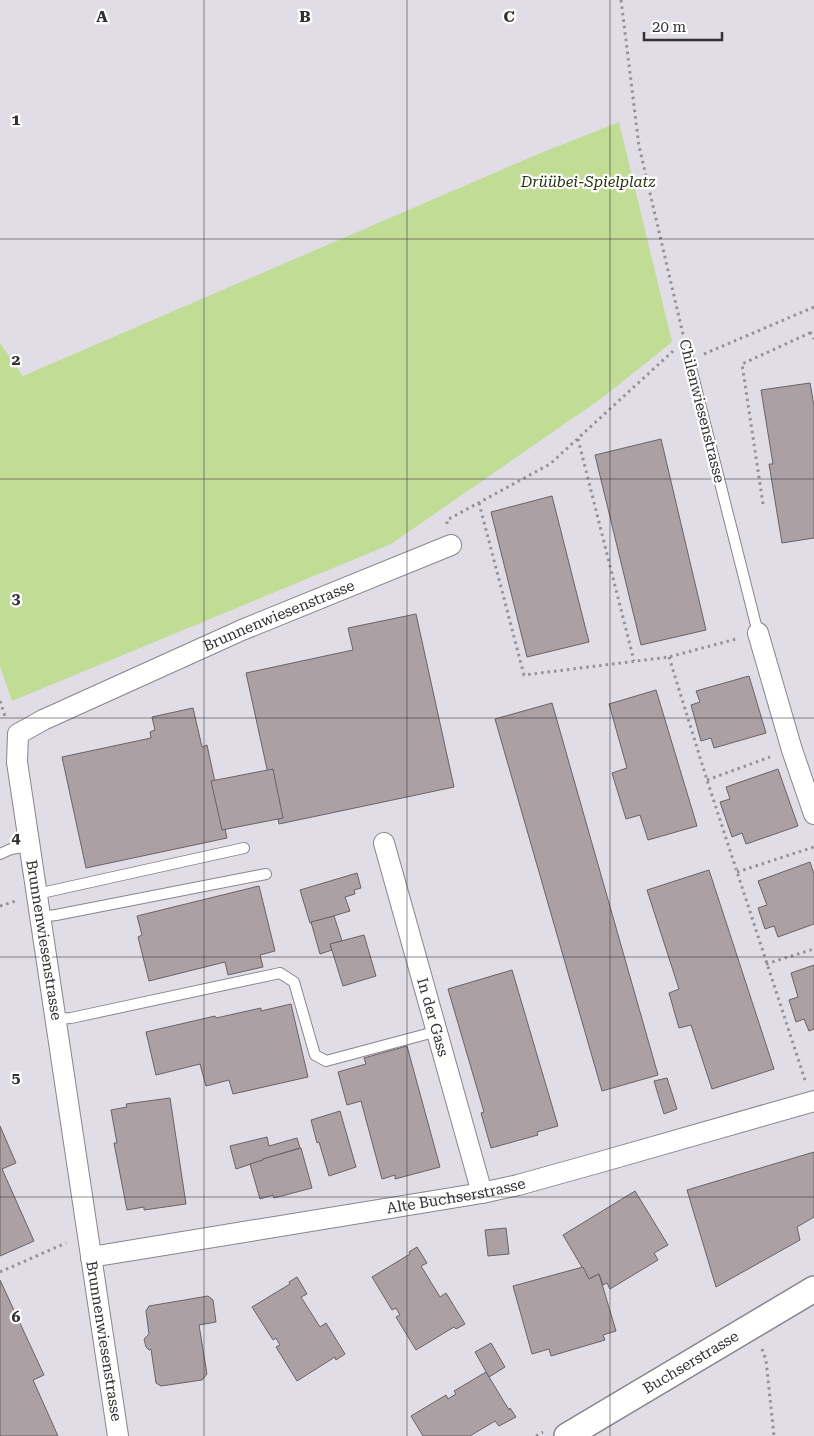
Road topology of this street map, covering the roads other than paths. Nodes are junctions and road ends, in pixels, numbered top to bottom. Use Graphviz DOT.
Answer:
graph roads {
  1 [pos="689,360"];
  2 [pos="451,545"];
  3 [pos="758,633"];
  4 [pos="814,814"];
  5 [pos="384,842"];
  6 [pos="30,846"];
  7 [pos="244,848"];
  8 [pos="0,854"];
  9 [pos="266,874"];
  10 [pos="37,894"];
  11 [pos="40,917"];
  12 [pos="56,1019"];
  13 [pos="438,1030"];
  14 [pos="813,1101"];
  15 [pos="482,1193"];
  16 [pos="90,1248"];
  17 [pos="814,1289"];
  18 [pos="118,1436"];
  19 [pos="567,1436"];
  1 -- 3 [label="lane, Chilenwiesenstrasse"];
  2 -- 6 [label="street, Brunnenwiesenstrasse"];
  3 -- 4 [label="street, Chilenwiesenstrasse"];
  5 -- 13 [label="street, In der Gass"];
  6 -- 8 [label="lane"];
  6 -- 10 [label="street, Brunnenwiesenstrasse"];
  7 -- 10 [label="lane"];
  9 -- 11 [label="lane"];
  10 -- 11 [label="street, Brunnenwiesenstrasse"];
  11 -- 12 [label="street, Brunnenwiesenstrasse"];
  12 -- 13 [label="lane"];
  12 -- 16 [label="street, Brunnenwiesenstrasse"];
  13 -- 15 [label="street, In der Gass"];
  14 -- 15 [label="street, Alte Buchserstrasse"];
  15 -- 16 [label="street, Alte Buchserstrasse"];
  16 -- 18 [label="street, Brunnenwiesenstrasse"];
  17 -- 19 [label="street, Buchserstrasse"];
}
